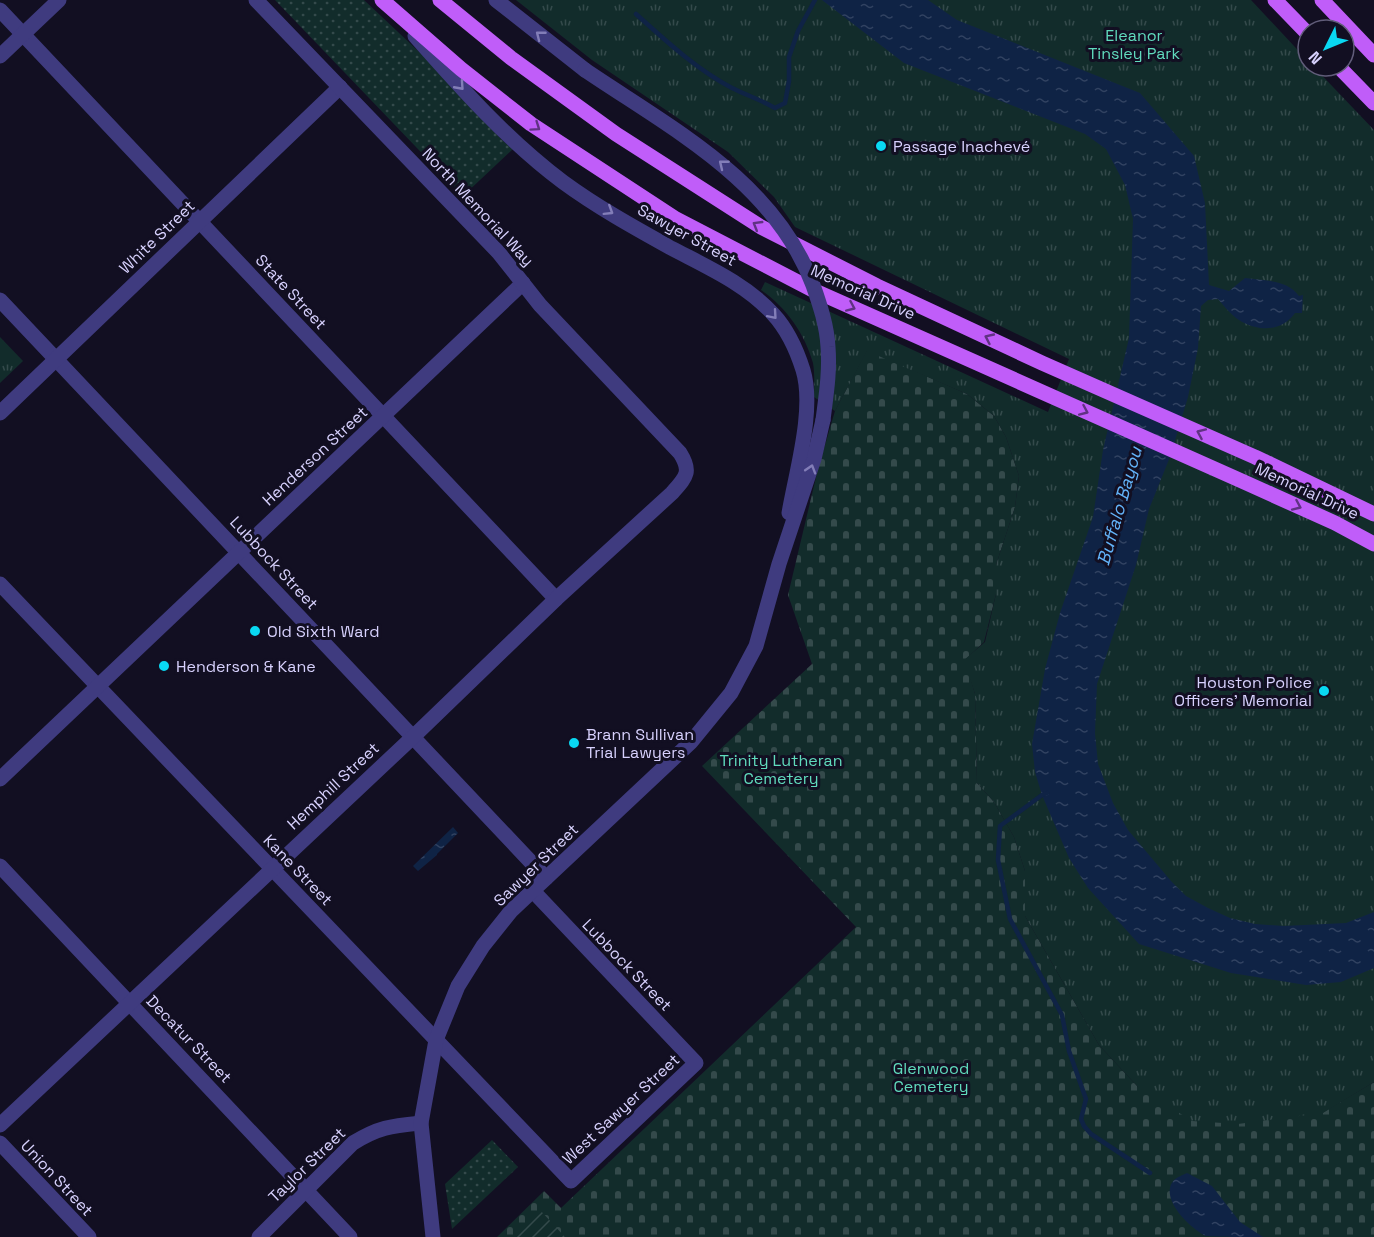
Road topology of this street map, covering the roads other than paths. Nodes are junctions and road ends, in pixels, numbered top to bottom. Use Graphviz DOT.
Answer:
graph roads {
  1 [pos="59,0"];
  2 [pos="256,0"];
  3 [pos="382,0"];
  4 [pos="440,0"];
  5 [pos="457,0"];
  6 [pos="496,0"];
  7 [pos="1275,0"];
  8 [pos="1322,0"];
  9 [pos="0,10"];
  10 [pos="393,11"];
  11 [pos="1296,22"];
  12 [pos="23,34"];
  13 [pos="1374,55"];
  14 [pos="0,56"];
  15 [pos="511,58"];
  16 [pos="1350,78"];
  17 [pos="340,87"];
  18 [pos="1374,103"];
  19 [pos="200,221"];
  20 [pos="523,283"];
  21 [pos="0,300"];
  22 [pos="56,359"];
  23 [pos="0,413"];
  24 [pos="383,416"];
  25 [pos="687,471"];
  26 [pos="1374,514"];
  27 [pos="1374,544"];
  28 [pos="240,552"];
  29 [pos="779,564"];
  30 [pos="0,584"];
  31 [pos="556,599"];
  32 [pos="98,686"];
  33 [pos="414,736"];
  34 [pos="0,779"];
  35 [pos="0,866"];
  36 [pos="272,868"];
  37 [pos="546,878"];
  38 [pos="532,891"];
  39 [pos="130,1003"];
  40 [pos="436,1040"];
  41 [pos="696,1063"];
  42 [pos="421,1123"];
  43 [pos="0,1125"];
  44 [pos="0,1143"];
  45 [pos="571,1181"];
  46 [pos="306,1190"];
  47 [pos="89,1237"];
  48 [pos="259,1237"];
  49 [pos="350,1237"];
  50 [pos="433,1237"];
  1 -- 12 [label="street"];
  2 -- 17 [label="street, North Memorial Way"];
  3 -- 10 [label="main road, Memorial Drive"];
  4 -- 15 [label="main road, Memorial Drive"];
  5 -- 15 [label="main road"];
  29 -- 6 [label="street, Sawyer Street, one-way, bridge"];
  7 -- 11 [label="main road"];
  8 -- 13 [label="main road"];
  9 -- 12 [label="street, State Street"];
  10 -- 27 [label="main road, Memorial Drive, one-way"];
  10 -- 29 [label="street, Sawyer Street, one-way"];
  12 -- 14 [label="street"];
  12 -- 19 [label="street, State Street"];
  26 -- 15 [label="main road, Memorial Drive, one-way"];
  16 -- 18 [label="main road"];
  17 -- 19 [label="street, White Street"];
  17 -- 20 [label="street, North Memorial Way"];
  19 -- 22 [label="street, White Street"];
  19 -- 24 [label="street, State Street"];
  20 -- 24 [label="street, Henderson Street"];
  20 -- 25 [label="street, North Memorial Way"];
  21 -- 22 [label="street, Lubbock Street"];
  22 -- 23 [label="street, White Street"];
  22 -- 28 [label="street, Lubbock Street"];
  24 -- 28 [label="street, Henderson Street"];
  24 -- 31 [label="street, State Street"];
  25 -- 31 [label="street, Hemphill Street"];
  28 -- 32 [label="street, Henderson Street"];
  28 -- 33 [label="street, Lubbock Street"];
  29 -- 37 [label="street, Sawyer Street"];
  30 -- 32 [label="street, Kane Street"];
  31 -- 33 [label="street, Hemphill Street"];
  32 -- 34 [label="street, Henderson Street"];
  32 -- 36 [label="street, Kane Street"];
  33 -- 36 [label="street, Hemphill Street"];
  33 -- 37 [label="street, Lubbock Street"];
  35 -- 39 [label="street, Decatur Street"];
  36 -- 39 [label="street, Hemphill Street"];
  36 -- 40 [label="street, Kane Street"];
  37 -- 38 [label="street, Sawyer Street"];
  38 -- 40 [label="street, Sawyer Street"];
  38 -- 41 [label="street, Lubbock Street"];
  39 -- 43 [label="street, Hemphill Street"];
  39 -- 46 [label="street, Decatur Street"];
  40 -- 42 [label="street, Sawyer Street"];
  40 -- 45 [label="street, Kane Street"];
  41 -- 45 [label="street, West Sawyer Street"];
  42 -- 46 [label="street, Taylor Street"];
  42 -- 50 [label="street, Sawyer Street"];
  44 -- 47 [label="street, Union Street"];
  46 -- 48 [label="street, Taylor Street"];
  46 -- 49 [label="street, Decatur Street"];
}
